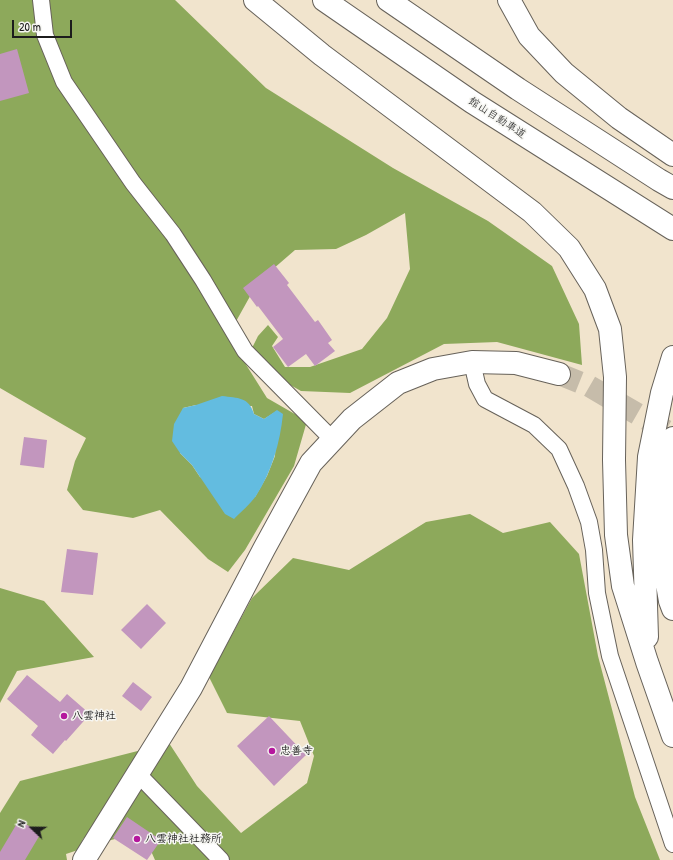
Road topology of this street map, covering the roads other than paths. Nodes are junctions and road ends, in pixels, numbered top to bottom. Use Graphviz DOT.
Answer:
graph roads {
  1 [pos="41,0"];
  2 [pos="255,0"];
  3 [pos="324,0"];
  4 [pos="388,0"];
  5 [pos="509,0"];
  6 [pos="673,155"];
  7 [pos="673,188"];
  8 [pos="673,230"];
  9 [pos="673,358"];
  10 [pos="472,362"];
  11 [pos="559,374"];
  12 [pos="673,438"];
  13 [pos="333,440"];
  14 [pos="673,609"];
  15 [pos="647,662"];
  16 [pos="673,736"];
  17 [pos="138,774"];
  18 [pos="673,844"];
  19 [pos="84,860"];
  20 [pos="221,860"];
  1 -- 13 [label="street"];
  2 -- 15 [label="main road"];
  3 -- 8 [label="main road, 館山自動車道"];
  4 -- 7 [label="main road"];
  5 -- 6 [label="main road"];
  9 -- 15 [label="main road"];
  10 -- 11 [label="main road"];
  10 -- 13 [label="main road"];
  10 -- 18 [label="street"];
  12 -- 14 [label="main road"];
  13 -- 17 [label="main road"];
  15 -- 16 [label="main road"];
  17 -- 19 [label="main road"];
  17 -- 20 [label="street"];
}
